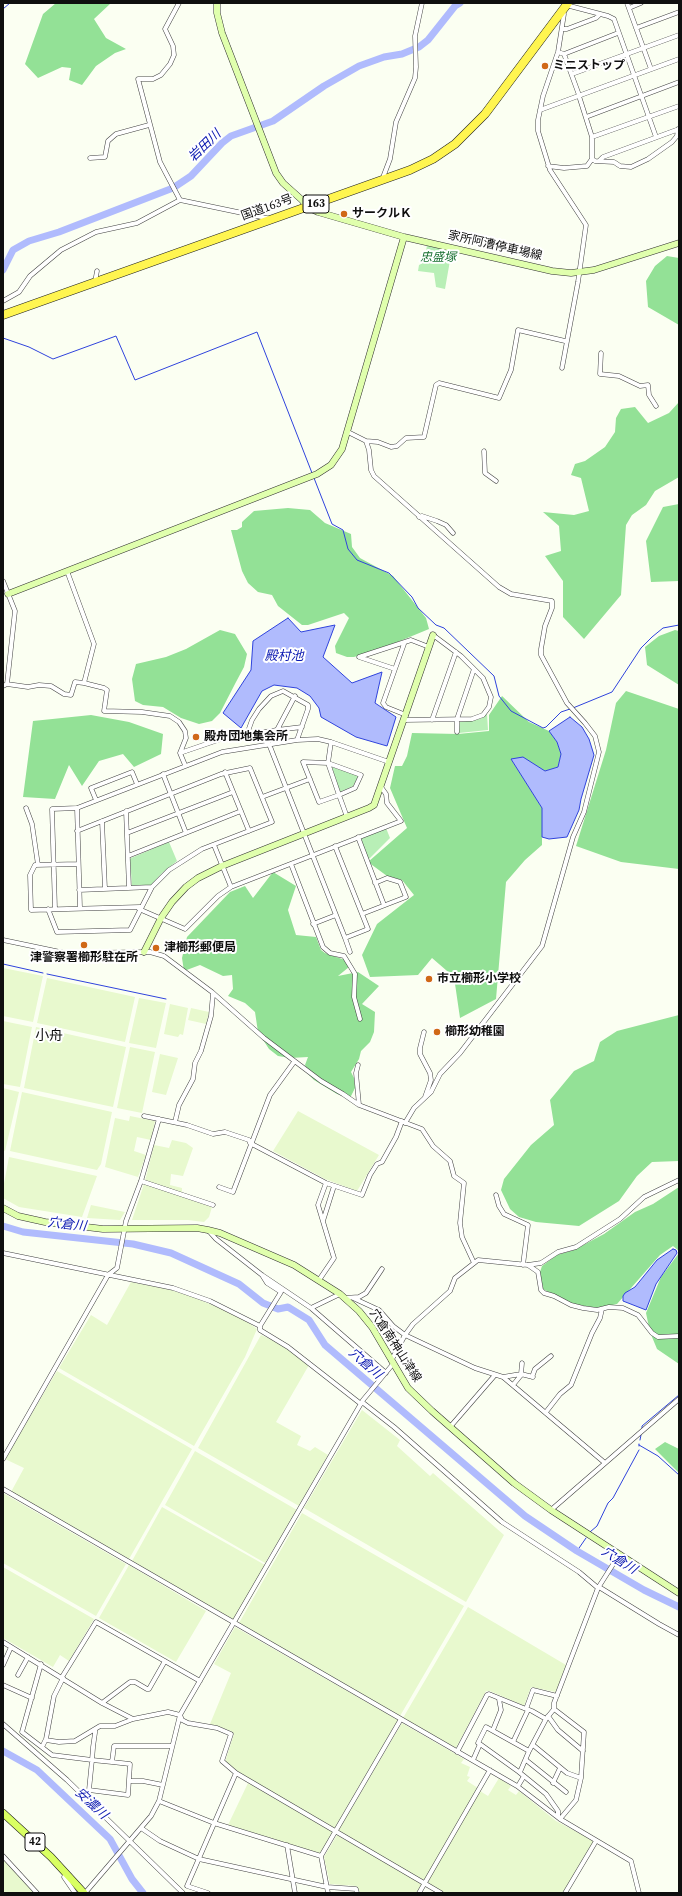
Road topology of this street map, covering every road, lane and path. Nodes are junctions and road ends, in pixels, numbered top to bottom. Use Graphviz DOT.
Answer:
graph roads {
  1 [pos="179,3"];
  2 [pos="217,3"];
  3 [pos="422,3"];
  4 [pos="641,3"];
  5 [pos="628,5"];
  6 [pos="565,6"];
  7 [pos="679,12"];
  8 [pos="600,14"];
  9 [pos="636,28"];
  10 [pos="562,29"];
  11 [pos="618,33"];
  12 [pos="679,35"];
  13 [pos="644,48"];
  14 [pos="558,52"];
  15 [pos="564,54"];
  16 [pos="626,54"];
  17 [pos="679,59"];
  18 [pos="651,69"];
  19 [pos="572,74"];
  20 [pos="634,75"];
  21 [pos="679,82"];
  22 [pos="579,95"];
  23 [pos="642,96"];
  24 [pos="679,106"];
  25 [pos="540,110"];
  26 [pos="649,116"];
  27 [pos="586,117"];
  28 [pos="149,125"];
  29 [pos="679,129"];
  30 [pos="592,137"];
  31 [pos="656,137"];
  32 [pos="90,158"];
  33 [pos="592,159"];
  34 [pos="600,161"];
  35 [pos="548,166"];
  36 [pos="382,180"];
  37 [pos="180,200"];
  38 [pos="308,207"];
  39 [pos="272,219"];
  40 [pos="404,236"];
  41 [pos="679,243"];
  42 [pos="97,271"];
  43 [pos="578,273"];
  44 [pos="95,282"];
  45 [pos="3,301"];
  46 [pos="3,315"];
  47 [pos="565,342"];
  48 [pos="601,353"];
  49 [pos="562,368"];
  50 [pos="656,406"];
  51 [pos="348,432"];
  52 [pos="366,441"];
  53 [pos="484,451"];
  54 [pos="496,481"];
  55 [pos="419,517"];
  56 [pos="453,533"];
  57 [pos="67,571"];
  58 [pos="3,581"];
  59 [pos="6,595"];
  60 [pos="433,635"];
  61 [pos="404,644"];
  62 [pos="429,647"];
  63 [pos="456,652"];
  64 [pos="395,669"];
  65 [pos="474,669"];
  66 [pos="84,683"];
  67 [pos="5,685"];
  68 [pos="295,696"];
  69 [pos="405,718"];
  70 [pos="432,720"];
  71 [pos="457,720"];
  72 [pos="302,727"];
  73 [pos="277,730"];
  74 [pos="457,732"];
  75 [pos="254,733"];
  76 [pos="247,734"];
  77 [pos="297,740"];
  78 [pos="331,742"];
  79 [pos="269,744"];
  80 [pos="180,753"];
  81 [pos="389,762"];
  82 [pos="328,763"];
  83 [pos="185,765"];
  84 [pos="225,772"];
  85 [pos="163,774"];
  86 [pos="310,779"];
  87 [pos="137,784"];
  88 [pos="381,787"];
  89 [pos="287,788"];
  90 [pos="233,792"];
  91 [pos="171,794"];
  92 [pos="339,795"];
  93 [pos="262,797"];
  94 [pos="96,800"];
  95 [pos="26,808"];
  96 [pos="77,808"];
  97 [pos="126,811"];
  98 [pos="241,811"];
  99 [pos="178,814"];
  100 [pos="347,817"];
  101 [pos="102,821"];
  102 [pos="77,831"];
  103 [pos="248,831"];
  104 [pos="186,833"];
  105 [pos="127,834"];
  106 [pos="304,834"];
  107 [pos="358,837"];
  108 [pos="214,845"];
  109 [pos="336,846"];
  110 [pos="312,855"];
  111 [pos="128,856"];
  112 [pos="54,864"];
  113 [pos="78,864"];
  114 [pos="291,864"];
  115 [pos="38,865"];
  116 [pos="222,866"];
  117 [pos="375,883"];
  118 [pos="152,887"];
  119 [pos="231,887"];
  120 [pos="129,888"];
  121 [pos="105,889"];
  122 [pos="79,890"];
  123 [pos="384,905"];
  124 [pos="80,908"];
  125 [pos="140,908"];
  126 [pos="48,909"];
  127 [pos="55,909"];
  128 [pos="362,914"];
  129 [pos="336,915"];
  130 [pos="161,918"];
  131 [pos="314,924"];
  132 [pos="345,938"];
  133 [pos="3,940"];
  134 [pos="144,952"];
  135 [pos="350,952"];
  136 [pos="213,994"];
  137 [pos="360,1019"];
  138 [pos="424,1032"];
  139 [pos="294,1062"];
  140 [pos="358,1065"];
  141 [pos="424,1099"];
  142 [pos="359,1105"];
  143 [pos="144,1116"];
  144 [pos="159,1119"];
  145 [pos="175,1122"];
  146 [pos="403,1122"];
  147 [pos="250,1143"];
  148 [pos="679,1180"];
  149 [pos="140,1181"];
  150 [pos="326,1183"];
  151 [pos="334,1186"];
  152 [pos="219,1187"];
  153 [pos="496,1195"];
  154 [pos="213,1205"];
  155 [pos="3,1208"];
  156 [pos="323,1222"];
  157 [pos="125,1228"];
  158 [pos="208,1230"];
  159 [pos="3,1253"];
  160 [pos="474,1263"];
  161 [pos="523,1265"];
  162 [pos="528,1265"];
  163 [pos="382,1269"];
  164 [pos="108,1275"];
  165 [pos="262,1275"];
  166 [pos="319,1280"];
  167 [pos="342,1296"];
  168 [pos="353,1298"];
  169 [pos="311,1308"];
  170 [pos="602,1309"];
  171 [pos="261,1325"];
  172 [pos="405,1335"];
  173 [pos="679,1336"];
  174 [pos="551,1356"];
  175 [pos="392,1363"];
  176 [pos="522,1363"];
  177 [pos="386,1374"];
  178 [pos="522,1374"];
  179 [pos="495,1375"];
  180 [pos="503,1377"];
  181 [pos="513,1385"];
  182 [pos="679,1399"];
  183 [pos="362,1402"];
  184 [pos="546,1412"];
  185 [pos="450,1427"];
  186 [pos="3,1459"];
  187 [pos="605,1463"];
  188 [pos="3,1489"];
  189 [pos="551,1510"];
  190 [pos="618,1556"];
  191 [pos="599,1587"];
  192 [pos="679,1594"];
  193 [pos="234,1623"];
  194 [pos="679,1635"];
  195 [pos="3,1642"];
  196 [pos="11,1647"];
  197 [pos="28,1657"];
  198 [pos="165,1661"];
  199 [pos="41,1664"];
  200 [pos="3,1665"];
  201 [pos="18,1675"];
  202 [pos="62,1678"];
  203 [pos="200,1682"];
  204 [pos="3,1685"];
  205 [pos="557,1696"];
  206 [pos="32,1698"];
  207 [pos="499,1699"];
  208 [pos="102,1703"];
  209 [pos="527,1709"];
  210 [pos="554,1709"];
  211 [pos="180,1715"];
  212 [pos="547,1718"];
  213 [pos="133,1719"];
  214 [pos="401,1719"];
  215 [pos="3,1724"];
  216 [pos="95,1730"];
  217 [pos="493,1730"];
  218 [pos="46,1740"];
  219 [pos="513,1742"];
  220 [pos="480,1744"];
  221 [pos="532,1745"];
  222 [pos="172,1746"];
  223 [pos="42,1747"];
  224 [pos="529,1751"];
  225 [pos="583,1751"];
  226 [pos="457,1752"];
  227 [pos="92,1760"];
  228 [pos="473,1760"];
  229 [pos="526,1760"];
  230 [pos="112,1762"];
  231 [pos="560,1768"];
  232 [pos="490,1770"];
  233 [pos="520,1772"];
  234 [pos="236,1773"];
  235 [pos="524,1776"];
  236 [pos="581,1778"];
  237 [pos="129,1781"];
  238 [pos="553,1783"];
  239 [pos="163,1786"];
  240 [pos="518,1786"];
  241 [pos="566,1792"];
  242 [pos="159,1801"];
  243 [pos="3,1813"];
  244 [pos="559,1818"];
  245 [pos="214,1823"];
  246 [pos="141,1828"];
  247 [pos="335,1831"];
  248 [pos="128,1840"];
  249 [pos="596,1841"];
  250 [pos="287,1845"];
  251 [pos="3,1856"];
  252 [pos="321,1856"];
  253 [pos="199,1859"];
  254 [pos="66,1872"];
  255 [pos="292,1880"];
  256 [pos="424,1883"];
  257 [pos="327,1887"];
  258 [pos="85,1892"];
  259 [pos="37,1893"];
  260 [pos="75,1893"];
  261 [pos="183,1893"];
  262 [pos="208,1893"];
  263 [pos="294,1893"];
  264 [pos="328,1893"];
  265 [pos="357,1893"];
  266 [pos="419,1893"];
  267 [pos="441,1893"];
  268 [pos="566,1893"];
  269 [pos="639,1893"];
  1 -- 28 [label="street"];
  2 -- 38 [label="street"];
  3 -- 36 [label="street"];
  4 -- 5 [label="street"];
  5 -- 9 [label="street"];
  6 -- 8 [label="street"];
  6 -- 10 [label="street"];
  6 -- 36 [label="highway, 国道163号 / 163"];
  7 -- 9 [label="street"];
  8 -- 10 [label="street"];
  8 -- 11 [label="street"];
  9 -- 13 [label="street"];
  10 -- 14 [label="street"];
  11 -- 15 [label="street"];
  11 -- 16 [label="street"];
  12 -- 13 [label="street"];
  13 -- 16 [label="street"];
  13 -- 18 [label="street"];
  14 -- 15 [label="street"];
  14 -- 25 [label="street"];
  15 -- 19 [label="street"];
  16 -- 19 [label="street"];
  16 -- 20 [label="street"];
  17 -- 18 [label="street"];
  18 -- 20 [label="street"];
  19 -- 22 [label="street"];
  20 -- 22 [label="street"];
  20 -- 23 [label="street"];
  21 -- 23 [label="street"];
  22 -- 25 [label="street"];
  22 -- 27 [label="street"];
  23 -- 26 [label="street"];
  23 -- 27 [label="street"];
  24 -- 26 [label="street"];
  25 -- 35 [label="street"];
  26 -- 30 [label="street"];
  26 -- 31 [label="street"];
  27 -- 30 [label="street"];
  28 -- 32 [label="street"];
  28 -- 37 [label="street"];
  29 -- 31 [label="street"];
  29 -- 34 [label="street"];
  30 -- 33 [label="street"];
  31 -- 34 [label="street"];
  33 -- 34 [label="street"];
  33 -- 35 [label="street"];
  35 -- 43 [label="street"];
  36 -- 38 [label="highway, 国道163号 / 163"];
  37 -- 39 [label="street"];
  37 -- 45 [label="street"];
  38 -- 39 [label="highway, 国道163号 / 163"];
  38 -- 40 [label="street, 家所阿漕停車場線"];
  39 -- 44 [label="highway, 国道163号 / 163"];
  40 -- 43 [label="street, 家所阿漕停車場線"];
  40 -- 51 [label="street"];
  41 -- 43 [label="street, 家所阿漕停車場線"];
  42 -- 44 [label="street"];
  43 -- 47 [label="street"];
  44 -- 46 [label="highway, 国道163号 / 163"];
  47 -- 49 [label="street"];
  47 -- 52 [label="street"];
  48 -- 50 [label="street"];
  51 -- 52 [label="street"];
  51 -- 57 [label="street"];
  52 -- 55 [label="street"];
  53 -- 54 [label="street"];
  55 -- 56 [label="street"];
  55 -- 141 [label="street"];
  57 -- 59 [label="street"];
  57 -- 66 [label="street"];
  58 -- 59 [label="street"];
  59 -- 67 [label="street"];
  60 -- 62 [label="street"];
  60 -- 63 [label="street"];
  61 -- 62 [label="street"];
  61 -- 64 [label="street"];
  61 -- 64 [label="street"];
  62 -- 69 [label="street"];
  63 -- 65 [label="street"];
  63 -- 70 [label="street"];
  64 -- 69 [label="street"];
  65 -- 71 [label="street"];
  65 -- 71 [label="street"];
  66 -- 67 [label="street"];
  66 -- 80 [label="street"];
  68 -- 72 [label="street"];
  68 -- 73 [label="street"];
  68 -- 76 [label="street"];
  69 -- 70 [label="street"];
  69 -- 81 [label="street"];
  70 -- 71 [label="street"];
  71 -- 74 [label="street"];
  72 -- 73 [label="street"];
  72 -- 77 [label="street"];
  73 -- 75 [label="street"];
  75 -- 76 [label="street"];
  75 -- 79 [label="street"];
  76 -- 80 [label="street"];
  77 -- 78 [label="street"];
  77 -- 79 [label="street"];
  78 -- 81 [label="street"];
  78 -- 82 [label="street"];
  79 -- 83 [label="street"];
  79 -- 89 [label="street"];
  80 -- 83 [label="street"];
  81 -- 88 [label="street"];
  82 -- 86 [label="street"];
  82 -- 92 [label="street"];
  82 -- 92 [label="street"];
  83 -- 85 [label="street"];
  84 -- 90 [label="street"];
  84 -- 91 [label="street"];
  84 -- 93 [label="street"];
  85 -- 87 [label="street"];
  85 -- 91 [label="street"];
  86 -- 89 [label="street"];
  86 -- 92 [label="street"];
  87 -- 94 [label="street"];
  87 -- 94 [label="street"];
  88 -- 100 [label="street"];
  88 -- 107 [label="street"];
  89 -- 93 [label="street"];
  89 -- 106 [label="street"];
  90 -- 98 [label="street"];
  90 -- 99 [label="street"];
  91 -- 97 [label="street"];
  91 -- 99 [label="street"];
  92 -- 100 [label="street"];
  93 -- 103 [label="street"];
  94 -- 96 [label="street"];
  95 -- 115 [label="street"];
  96 -- 102 [label="street"];
  96 -- 112 [label="street"];
  97 -- 101 [label="street"];
  97 -- 105 [label="street"];
  98 -- 103 [label="street"];
  98 -- 104 [label="street"];
  99 -- 104 [label="street"];
  99 -- 105 [label="street"];
  100 -- 106 [label="street"];
  101 -- 102 [label="street"];
  101 -- 121 [label="street"];
  102 -- 113 [label="street"];
  103 -- 108 [label="street"];
  104 -- 111 [label="street"];
  105 -- 111 [label="street"];
  106 -- 110 [label="street"];
  106 -- 116 [label="street"];
  107 -- 109 [label="street"];
  107 -- 117 [label="street"];
  108 -- 116 [label="street"];
  108 -- 118 [label="street"];
  109 -- 110 [label="street"];
  109 -- 128 [label="street"];
  110 -- 114 [label="street"];
  110 -- 129 [label="street"];
  111 -- 120 [label="street"];
  112 -- 113 [label="street"];
  112 -- 115 [label="street"];
  112 -- 127 [label="street"];
  113 -- 122 [label="street"];
  114 -- 119 [label="street"];
  114 -- 131 [label="street"];
  115 -- 126 [label="street"];
  116 -- 119 [label="street"];
  116 -- 130 [label="street"];
  117 -- 123 [label="street"];
  117 -- 123 [label="street"];
  118 -- 120 [label="street"];
  118 -- 125 [label="street"];
  119 -- 130 [label="street"];
  120 -- 121 [label="street"];
  121 -- 122 [label="street"];
  122 -- 124 [label="street"];
  123 -- 128 [label="street"];
  124 -- 125 [label="street"];
  124 -- 127 [label="street"];
  125 -- 126 [label="street"];
  125 -- 130 [label="street"];
  126 -- 127 [label="street"];
  128 -- 132 [label="street"];
  129 -- 131 [label="street"];
  129 -- 132 [label="street"];
  130 -- 134 [label="street"];
  131 -- 137 [label="street"];
  132 -- 135 [label="street"];
  133 -- 134 [label="street"];
  134 -- 136 [label="street"];
  136 -- 139 [label="street"];
  136 -- 145 [label="street"];
  138 -- 141 [label="street"];
  139 -- 142 [label="street"];
  139 -- 147 [label="street"];
  140 -- 142 [label="street"];
  141 -- 146 [label="street"];
  142 -- 146 [label="street"];
  143 -- 144 [label="street"];
  144 -- 145 [label="street"];
  144 -- 149 [label="street"];
  145 -- 147 [label="street"];
  146 -- 151 [label="street"];
  146 -- 160 [label="street"];
  147 -- 150 [label="street"];
  147 -- 152 [label="street"];
  148 -- 162 [label="street"];
  149 -- 154 [label="street"];
  149 -- 157 [label="street"];
  150 -- 151 [label="street"];
  150 -- 156 [label="street"];
  151 -- 156 [label="street"];
  153 -- 161 [label="street"];
  155 -- 157 [label="street, 穴倉南神山津線"];
  156 -- 166 [label="street"];
  157 -- 158 [label="street, 穴倉南神山津線"];
  157 -- 164 [label="street"];
  158 -- 165 [label="street"];
  158 -- 166 [label="street, 穴倉南神山津線"];
  159 -- 164 [label="street"];
  160 -- 161 [label="street"];
  160 -- 172 [label="street"];
  161 -- 162 [label="street"];
  162 -- 170 [label="street"];
  163 -- 168 [label="street"];
  164 -- 171 [label="street"];
  164 -- 186 [label="street"];
  165 -- 169 [label="street"];
  165 -- 171 [label="street"];
  166 -- 167 [label="street, 穴倉南神山津線"];
  167 -- 168 [label="street"];
  167 -- 169 [label="street"];
  167 -- 175 [label="street, 穴倉南神山津線"];
  168 -- 172 [label="street"];
  169 -- 177 [label="street"];
  170 -- 173 [label="street"];
  170 -- 184 [label="street"];
  171 -- 183 [label="street"];
  172 -- 175 [label="street"];
  172 -- 179 [label="street"];
  174 -- 178 [label="street"];
  175 -- 177 [label="street"];
  175 -- 185 [label="street, 穴倉南神山津線"];
  176 -- 178 [label="street"];
  177 -- 183 [label="street"];
  178 -- 180 [label="street"];
  178 -- 181 [label="street"];
  179 -- 180 [label="street"];
  179 -- 185 [label="street"];
  180 -- 181 [label="street"];
  181 -- 184 [label="street"];
  182 -- 187 [label="street"];
  183 -- 191 [label="street"];
  183 -- 193 [label="street"];
  184 -- 187 [label="street"];
  185 -- 189 [label="street, 穴倉南神山津線"];
  187 -- 189 [label="street"];
  188 -- 193 [label="street"];
  189 -- 190 [label="street, 穴倉南神山津線"];
  190 -- 191 [label="street"];
  190 -- 192 [label="street, 穴倉南神山津線"];
  191 -- 194 [label="street"];
  191 -- 205 [label="street"];
  193 -- 203 [label="street"];
  193 -- 214 [label="street"];
  195 -- 196 [label="street"];
  196 -- 197 [label="street"];
  196 -- 200 [label="street"];
  197 -- 199 [label="street"];
  197 -- 201 [label="street"];
  198 -- 202 [label="street"];
  198 -- 203 [label="street"];
  198 -- 208 [label="street"];
  199 -- 202 [label="street"];
  199 -- 206 [label="street"];
  202 -- 208 [label="street"];
  202 -- 218 [label="street"];
  203 -- 211 [label="street"];
  204 -- 206 [label="street"];
  205 -- 209 [label="street"];
  205 -- 210 [label="street"];
  206 -- 223 [label="street"];
  207 -- 209 [label="street"];
  207 -- 217 [label="street"];
  207 -- 226 [label="street"];
  208 -- 213 [label="street"];
  209 -- 212 [label="street"];
  209 -- 219 [label="street"];
  210 -- 212 [label="street"];
  210 -- 225 [label="street"];
  211 -- 213 [label="street"];
  211 -- 222 [label="street"];
  211 -- 234 [label="street"];
  212 -- 221 [label="street"];
  212 -- 225 [label="street"];
  213 -- 216 [label="street"];
  214 -- 226 [label="street"];
  214 -- 247 [label="street"];
  215 -- 248 [label="street"];
  216 -- 218 [label="street"];
  216 -- 227 [label="street"];
  217 -- 219 [label="street"];
  217 -- 220 [label="street"];
  218 -- 223 [label="street"];
  219 -- 224 [label="street"];
  220 -- 228 [label="street"];
  220 -- 233 [label="street"];
  221 -- 224 [label="street"];
  221 -- 231 [label="street"];
  222 -- 230 [label="street"];
  222 -- 239 [label="street"];
  223 -- 227 [label="street"];
  224 -- 229 [label="street"];
  225 -- 236 [label="street"];
  226 -- 228 [label="street"];
  227 -- 230 [label="street"];
  227 -- 237 [label="street"];
  228 -- 232 [label="street"];
  229 -- 233 [label="street"];
  229 -- 238 [label="street"];
  230 -- 237 [label="street"];
  231 -- 236 [label="street"];
  231 -- 238 [label="street"];
  232 -- 240 [label="street"];
  232 -- 256 [label="street"];
  233 -- 235 [label="street"];
  234 -- 245 [label="street"];
  234 -- 247 [label="street"];
  235 -- 240 [label="street"];
  235 -- 244 [label="street"];
  236 -- 244 [label="street"];
  237 -- 239 [label="street"];
  238 -- 241 [label="street"];
  239 -- 242 [label="street"];
  240 -- 244 [label="street"];
  242 -- 245 [label="street"];
  242 -- 246 [label="street"];
  243 -- 254 [label="main road, 42"];
  244 -- 249 [label="street"];
  245 -- 250 [label="street"];
  245 -- 253 [label="street"];
  246 -- 248 [label="street"];
  246 -- 253 [label="street"];
  247 -- 252 [label="street"];
  247 -- 256 [label="street"];
  248 -- 258 [label="street"];
  248 -- 261 [label="street"];
  249 -- 268 [label="street"];
  249 -- 269 [label="street"];
  250 -- 252 [label="street"];
  250 -- 255 [label="street"];
  251 -- 259 [label="street"];
  252 -- 257 [label="street"];
  253 -- 255 [label="street"];
  253 -- 262 [label="street"];
  254 -- 258 [label="main road, 42"];
  254 -- 260 [label="street"];
  255 -- 257 [label="street"];
  255 -- 263 [label="street"];
  256 -- 266 [label="street"];
  256 -- 267 [label="street"];
  257 -- 264 [label="street"];
  257 -- 265 [label="street"];
}
